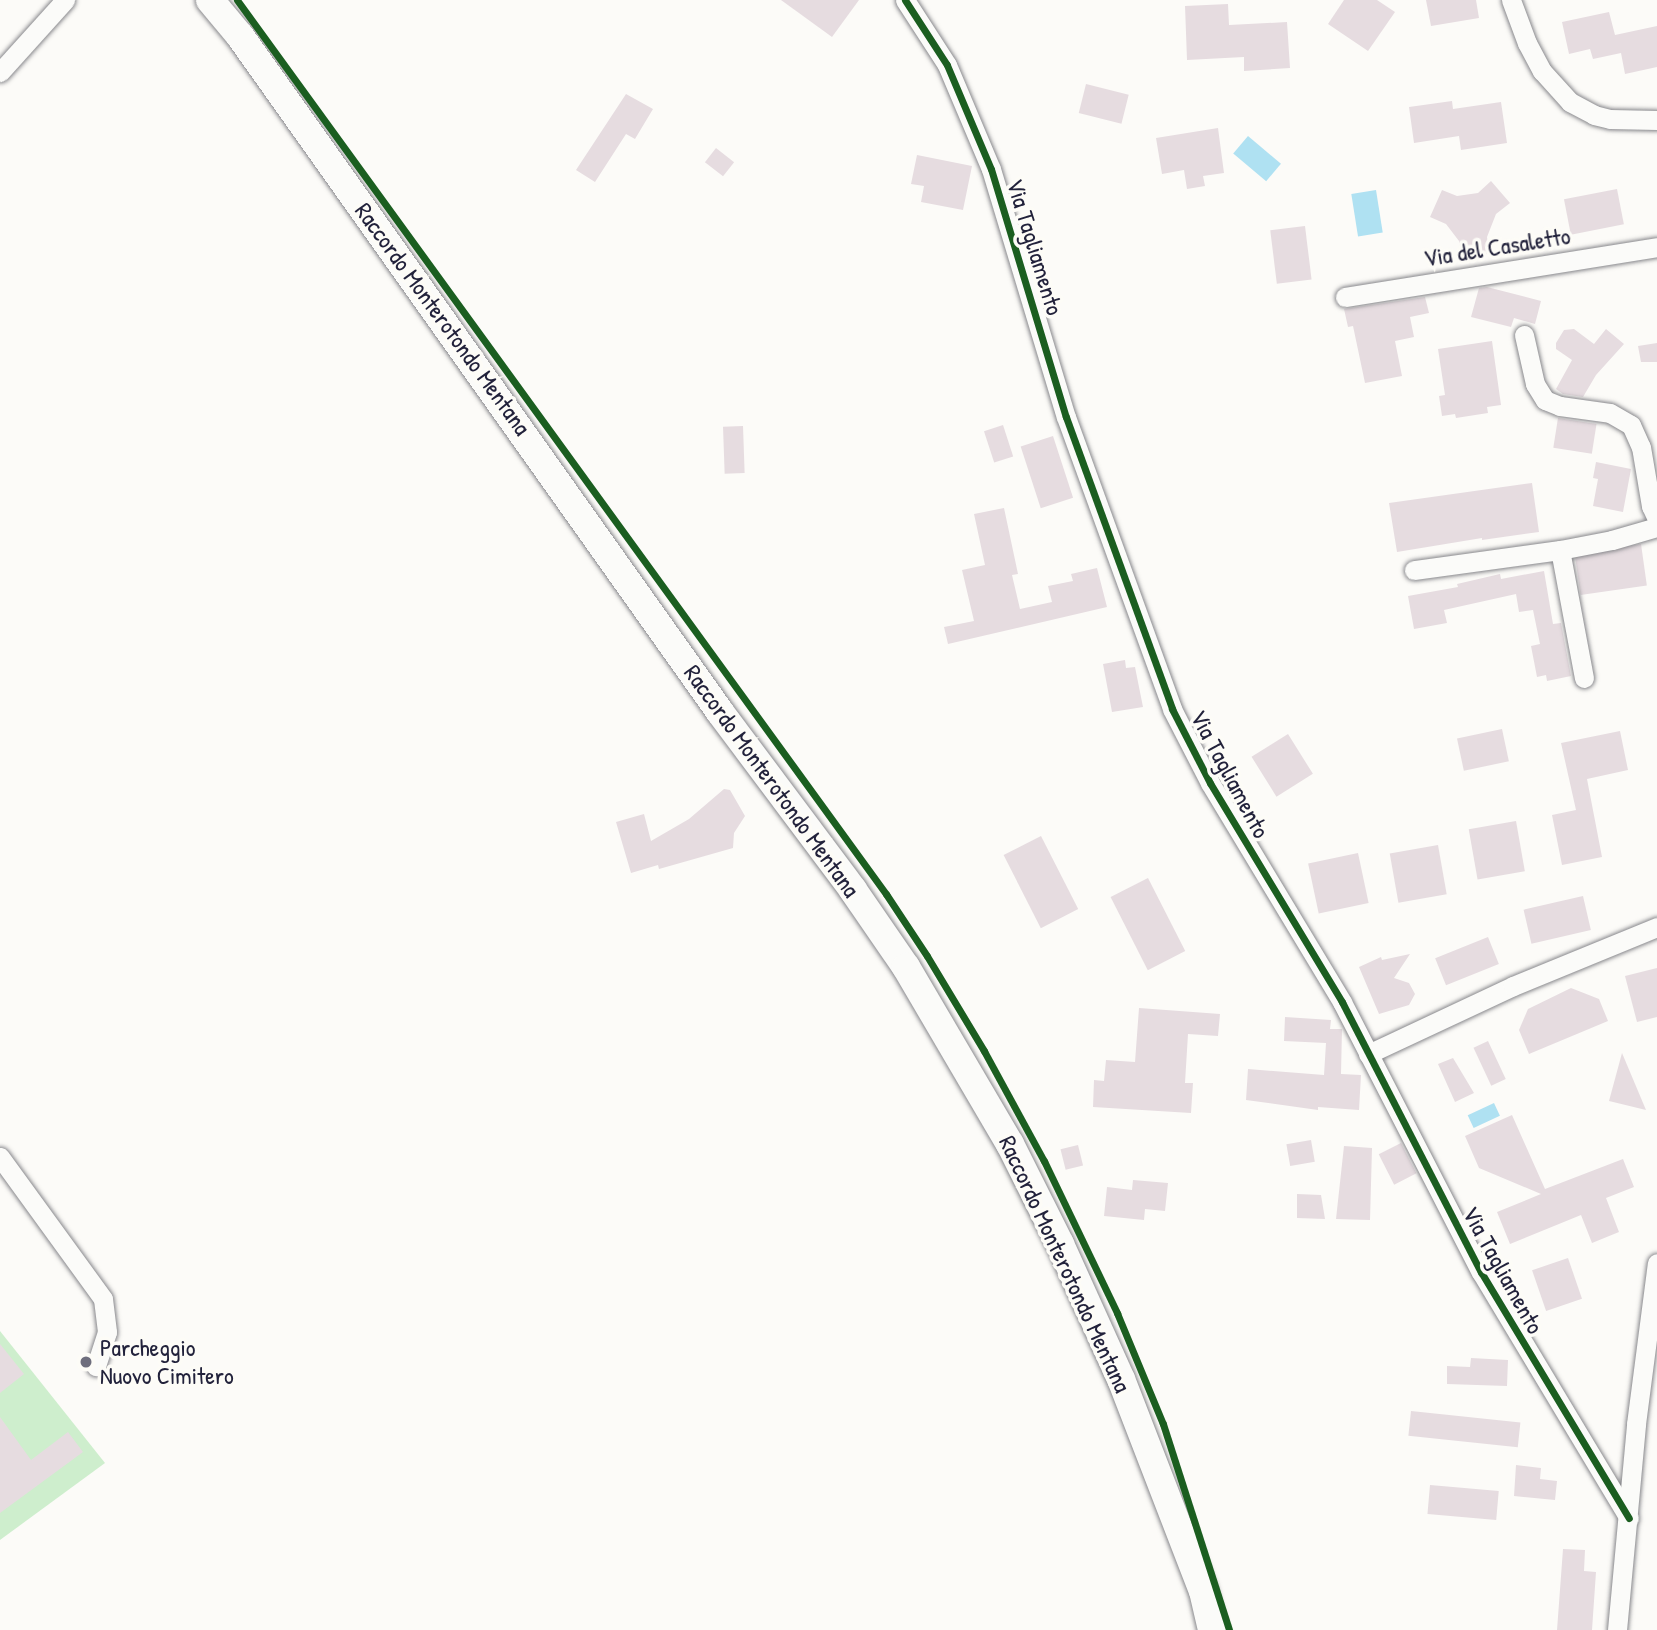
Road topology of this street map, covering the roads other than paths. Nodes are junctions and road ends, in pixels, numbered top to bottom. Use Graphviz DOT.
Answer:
graph roads {
  1 [pos="65,0"];
  2 [pos="210,0"];
  3 [pos="905,0"];
  4 [pos="1511,0"];
  5 [pos="0,72"];
  6 [pos="1657,120"];
  7 [pos="1657,247"];
  8 [pos="1345,297"];
  9 [pos="1524,335"];
  10 [pos="1657,519"];
  11 [pos="1657,527"];
  12 [pos="1560,550"];
  13 [pos="1414,570"];
  14 [pos="1584,678"];
  15 [pos="1657,927"];
  16 [pos="1368,1054"];
  17 [pos="0,1157"];
  18 [pos="1657,1263"];
  19 [pos="1654,1307"];
  20 [pos="96,1366"];
  21 [pos="1629,1518"];
  22 [pos="1212,1630"];
  23 [pos="1617,1630"];
  1 -- 5 [label="street"];
  2 -- 22 [label="main road, Raccordo Monterotondo Mentana"];
  3 -- 16 [label="street, Via Tagliamento"];
  4 -- 6 [label="street"];
  7 -- 8 [label="street, Via del Casaletto"];
  9 -- 10 [label="street"];
  11 -- 12 [label="street"];
  12 -- 13 [label="street"];
  12 -- 14 [label="street"];
  15 -- 16 [label="street"];
  16 -- 21 [label="street, Via Tagliamento"];
  17 -- 20 [label="street"];
  18 -- 19 [label="street"];
  19 -- 21 [label="street"];
  21 -- 23 [label="street"];
}
